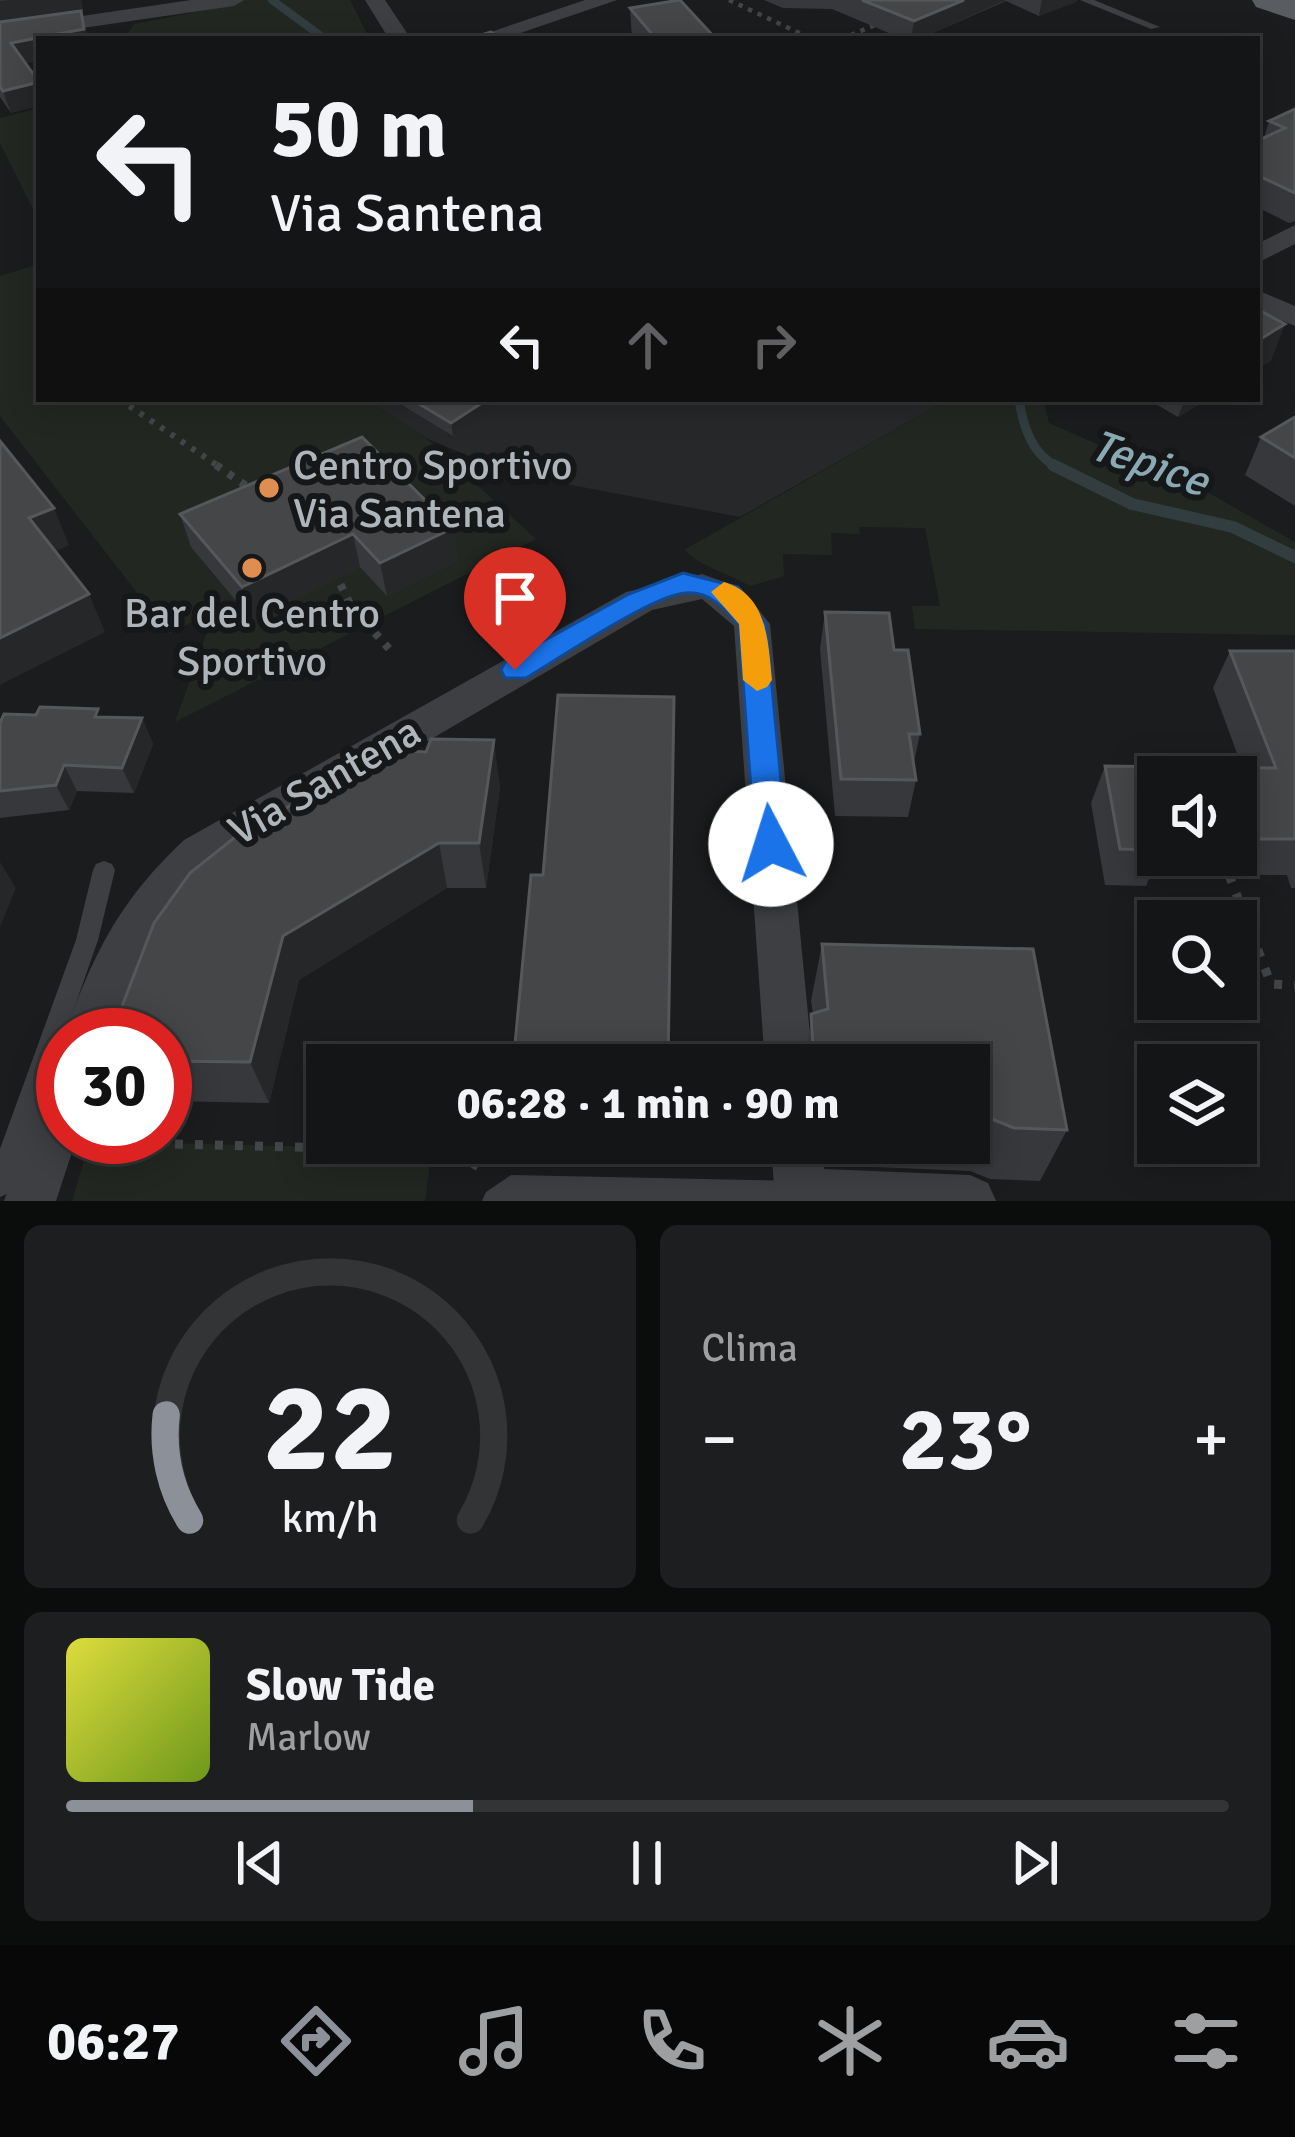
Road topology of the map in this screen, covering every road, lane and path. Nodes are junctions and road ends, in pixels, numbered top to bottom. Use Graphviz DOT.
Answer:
graph roads {
  1 [pos="375,0"];
  2 [pos="607,0"];
  3 [pos="729,0"];
  4 [pos="1085,0"];
  5 [pos="227,2"];
  6 [pos="134,8"];
  7 [pos="542,22"];
  8 [pos="879,23"];
  9 [pos="1155,27"];
  10 [pos="0,34"];
  11 [pos="566,34"];
  12 [pos="398,36"];
  13 [pos="493,36"];
  14 [pos="806,36"];
  15 [pos="848,36"];
  16 [pos="1295,233"];
  17 [pos="1260,253"];
  18 [pos="1260,300"];
  19 [pos="1295,316"];
  20 [pos="123,402"];
  21 [pos="265,499"];
  22 [pos="328,559"];
  23 [pos="391,652"];
  24 [pos="104,870"];
  25 [pos="1230,876"];
  26 [pos="1295,985"];
  27 [pos="97,1008"];
  28 [pos="787,1044"];
  29 [pos="192,1133"];
  30 [pos="43,1164"];
  31 [pos="798,1164"];
  32 [pos="0,1184"];
  33 [pos="503,1194"];
  34 [pos="800,1197"];
  35 [pos="30,1201"];
  36 [pos="970,1201"];
  1 -- 12 [label="street"];
  2 -- 7 [label="street"];
  3 -- 14 [label="path"];
  4 -- 9 [label="lane"];
  5 -- 6 [label="street"];
  6 -- 10 [label="street"];
  7 -- 11 [label="street"];
  7 -- 13 [label="street"];
  8 -- 15 [label="path"];
  16 -- 17 [label="street"];
  18 -- 19 [label="street"];
  20 -- 21 [label="path"];
  22 -- 23 [label="path"];
  24 -- 32 [label="lane"];
  25 -- 26 [label="path"];
  27 -- 28 [label="street, Via Santena"];
  29 -- 33 [label="path"];
  30 -- 35 [label="street"];
  31 -- 34 [label="street"];
  33 -- 34 [label="lane"];
  34 -- 36 [label="street"];
}
